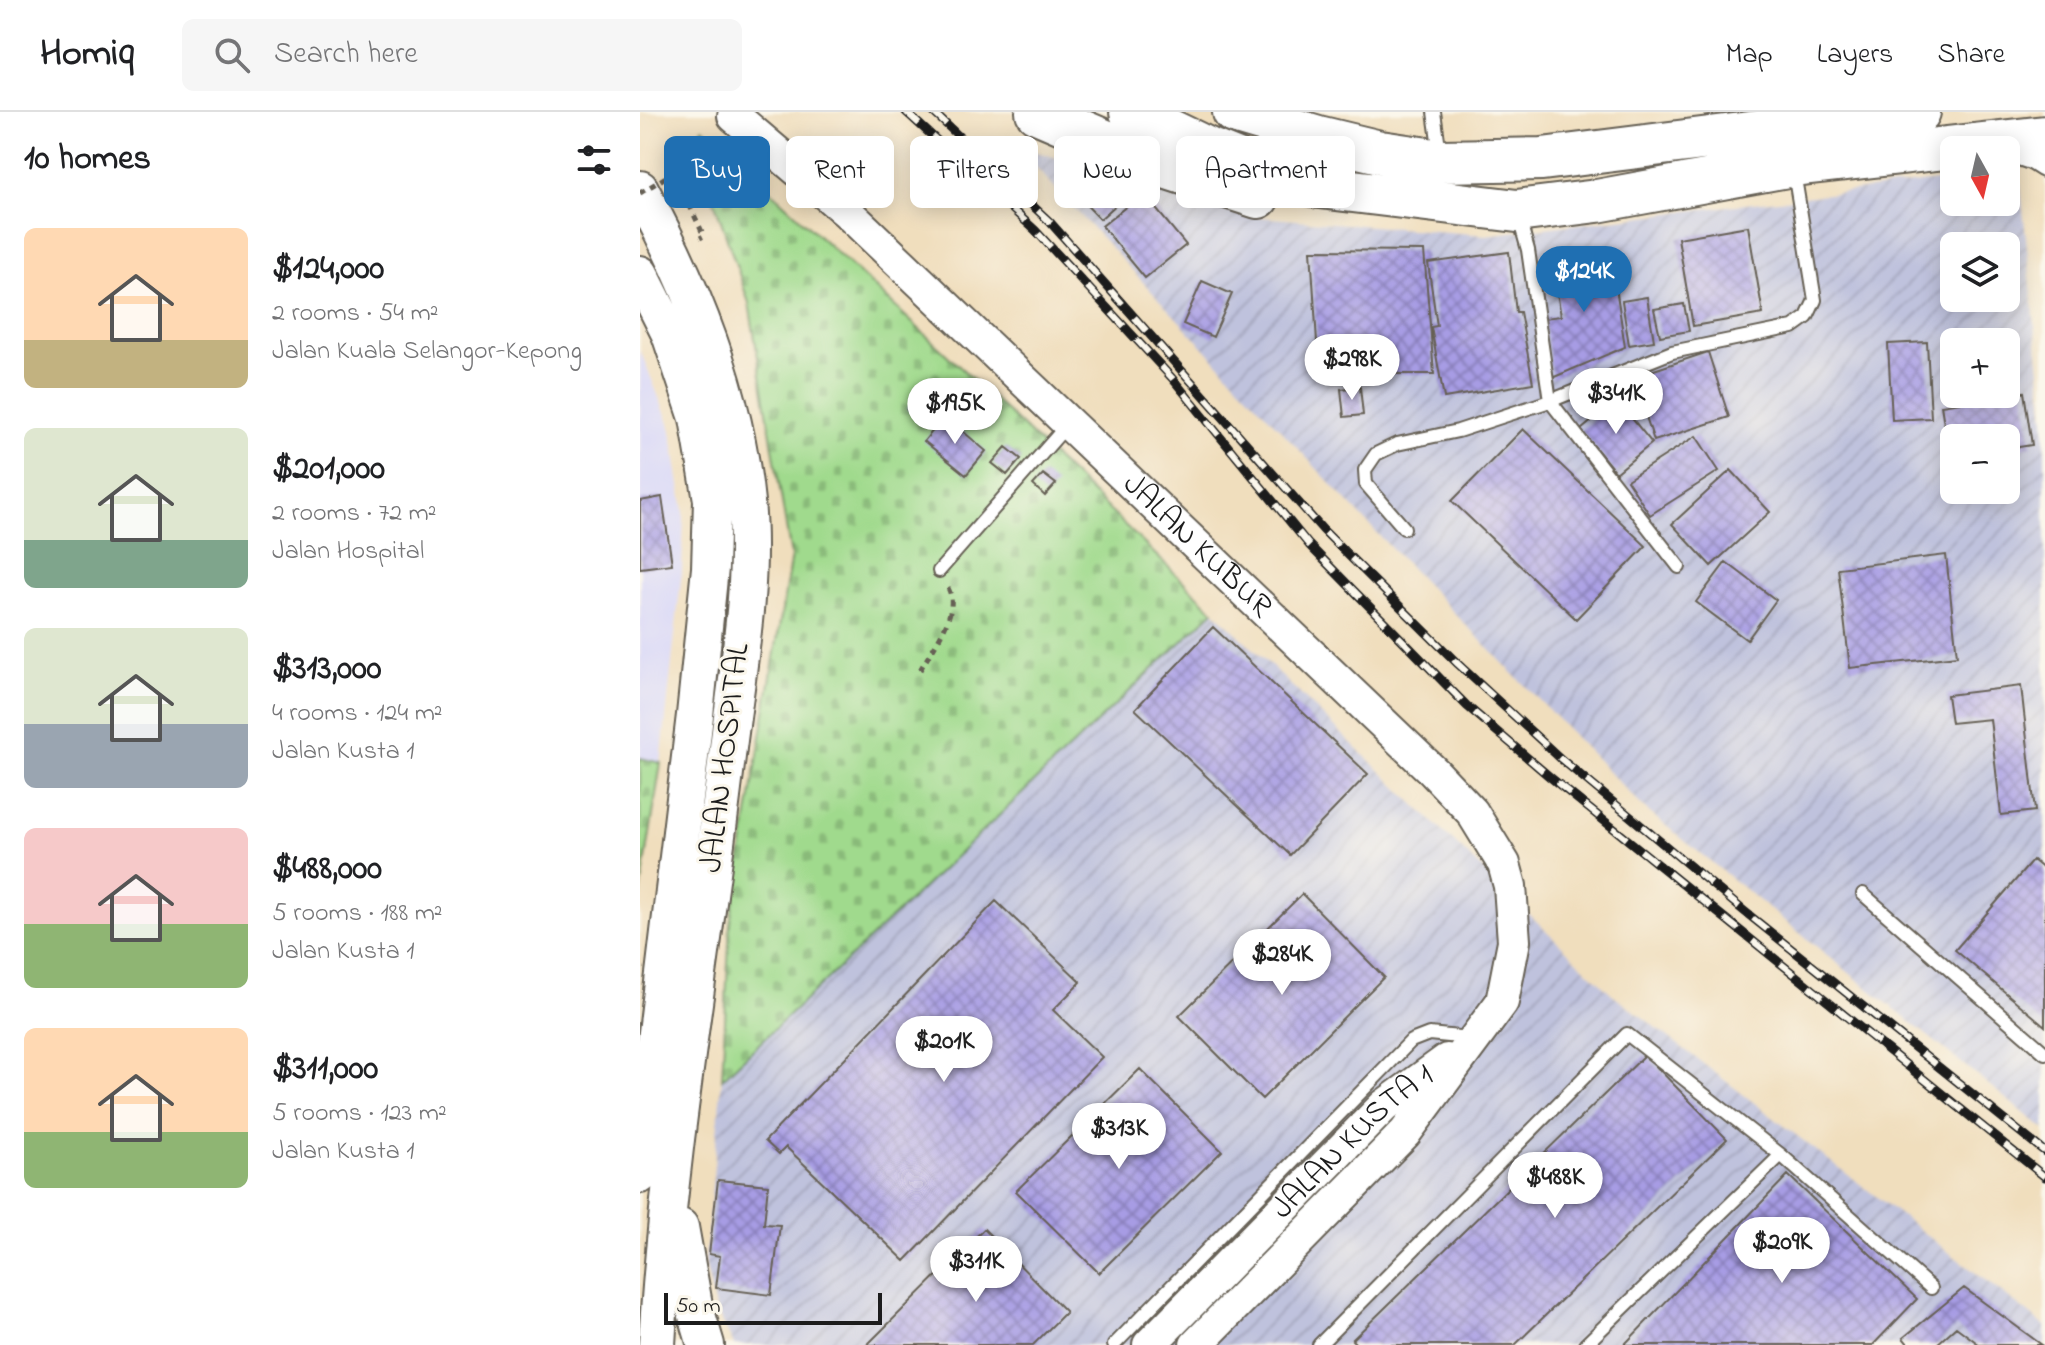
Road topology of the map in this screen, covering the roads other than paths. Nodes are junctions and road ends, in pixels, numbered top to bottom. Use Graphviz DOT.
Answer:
graph roads {
  1 [pos="1037,112"];
  2 [pos="1131,112"];
  3 [pos="1234,112"];
  4 [pos="1273,112"];
  5 [pos="1434,112"];
  6 [pos="1919,112"];
  7 [pos="734,116"];
  8 [pos="1315,136"];
  9 [pos="1316,136"];
  10 [pos="2045,137"];
  11 [pos="2020,139"];
  12 [pos="1355,146"];
  13 [pos="1940,148"];
  14 [pos="2020,152"];
  15 [pos="1441,161"];
  16 [pos="2045,164"];
  17 [pos="1793,165"];
  18 [pos="640,191"];
  19 [pos="1517,211"];
  20 [pos="640,274"];
  21 [pos="1550,401"];
  22 [pos="1069,423"];
  23 [pos="1404,528"];
  24 [pos="1679,567"];
  25 [pos="939,571"];
  26 [pos="1863,894"];
  27 [pos="1476,1039"];
  28 [pos="2045,1053"];
  29 [pos="1781,1155"];
  30 [pos="656,1179"];
  31 [pos="1931,1288"];
  32 [pos="656,1339"];
  33 [pos="1325,1343"];
  34 [pos="706,1345"];
  35 [pos="1114,1345"];
  36 [pos="1149,1345"];
  37 [pos="1196,1345"];
  38 [pos="1585,1345"];
  1 -- 19 [label="highway"];
  2 -- 19 [label="highway"];
  3 -- 8 [label="highway"];
  4 -- 9 [label="highway"];
  5 -- 15 [label="lane"];
  6 -- 15 [label="highway"];
  7 -- 22 [label="street, JALAN KUBUR"];
  10 -- 11 [label="highway"];
  12 -- 15 [label="highway"];
  13 -- 17 [label="highway"];
  14 -- 16 [label="street"];
  17 -- 19 [label="highway"];
  17 -- 21 [label="lane"];
  18 -- 30 [label="main road, JALAN HOSPITAL"];
  19 -- 21 [label="lane"];
  20 -- 30 [label="main road, JALAN HOSPITAL"];
  21 -- 23 [label="lane"];
  21 -- 24 [label="lane"];
  22 -- 25 [label="lane"];
  22 -- 27 [label="street, JALAN KUBUR"];
  26 -- 28 [label="lane"];
  27 -- 35 [label="lane"];
  27 -- 36 [label="street, JALAN KUSTA 1"];
  27 -- 37 [label="street, JALAN KUSTA 1"];
  29 -- 31 [label="lane"];
  29 -- 33 [label="lane"];
  29 -- 38 [label="lane"];
  30 -- 32 [label="main road, JALAN HOSPITAL"];
  30 -- 34 [label="main road"];
}
